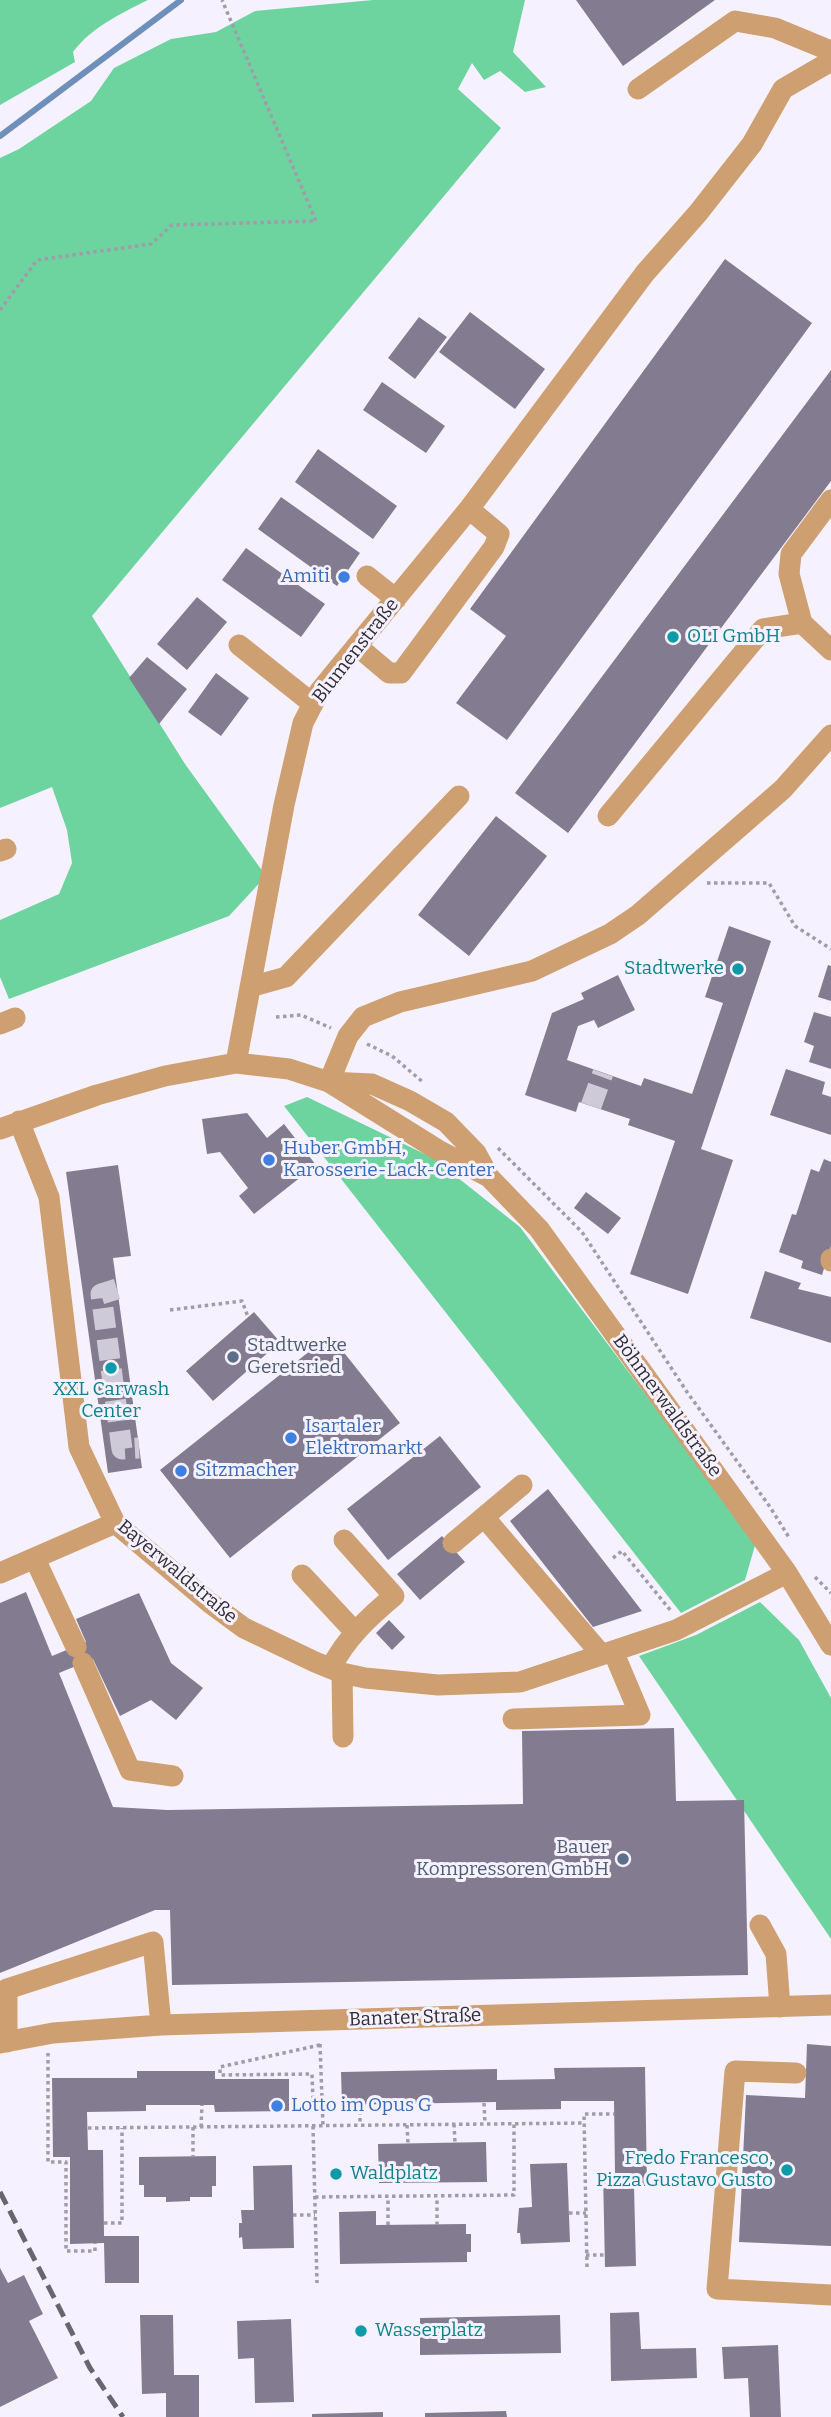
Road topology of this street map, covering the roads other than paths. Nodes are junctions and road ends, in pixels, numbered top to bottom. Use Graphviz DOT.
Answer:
graph roads {
  1 [pos="831,51"];
  2 [pos="831,61"];
  3 [pos="638,89"];
  4 [pos="831,500"];
  5 [pos="469,509"];
  6 [pos="367,576"];
  7 [pos="397,599"];
  8 [pos="802,623"];
  9 [pos="239,645"];
  10 [pos="357,646"];
  11 [pos="831,650"];
  12 [pos="313,704"];
  13 [pos="831,736"];
  14 [pos="459,796"];
  15 [pos="608,816"];
  16 [pos="250,986"];
  17 [pos="236,1063"];
  18 [pos="329,1082"];
  19 [pos="10,1125"];
  20 [pos="522,1485"];
  21 [pos="484,1517"];
  22 [pos="115,1523"];
  23 [pos="344,1540"];
  24 [pos="453,1544"];
  25 [pos="35,1559"];
  26 [pos="0,1573"];
  27 [pos="787,1573"];
  28 [pos="302,1575"];
  29 [pos="355,1632"];
  30 [pos="831,1645"];
  31 [pos="607,1653"];
  32 [pos="336,1670"];
  33 [pos="513,1719"];
  34 [pos="343,1737"];
  35 [pos="173,1776"];
  36 [pos="760,1925"];
  37 [pos="4,1989"];
  38 [pos="831,2005"];
  39 [pos="780,2007"];
  40 [pos="161,2025"];
  41 [pos="3,2043"];
  42 [pos="796,2073"];
  43 [pos="831,2295"];
  1 -- 3 [label="street"];
  2 -- 5 [label="street, Blumenstraße"];
  4 -- 8 [label="street"];
  5 -- 7 [label="street, Blumenstraße"];
  5 -- 10 [label="street"];
  6 -- 7 [label="street"];
  7 -- 10 [label="street, Blumenstraße"];
  8 -- 11 [label="street"];
  8 -- 15 [label="street"];
  9 -- 12 [label="street"];
  10 -- 12 [label="street, Blumenstraße"];
  12 -- 16 [label="street, Blumenstraße"];
  13 -- 18 [label="street"];
  14 -- 16 [label="street"];
  16 -- 17 [label="street, Blumenstraße"];
  17 -- 18 [label="street"];
  17 -- 19 [label="street"];
  18 -- 27 [label="street, Böhmerwaldstraße"];
  19 -- 22 [label="street, Bayerwaldstraße"];
  20 -- 21 [label="street"];
  21 -- 24 [label="street"];
  21 -- 31 [label="street"];
  22 -- 25 [label="street"];
  22 -- 32 [label="street, Bayerwaldstraße"];
  23 -- 29 [label="street"];
  25 -- 26 [label="street"];
  25 -- 35 [label="street"];
  27 -- 30 [label="street, Böhmerwaldstraße"];
  27 -- 31 [label="street, Bayerwaldstraße"];
  28 -- 29 [label="street"];
  29 -- 32 [label="street"];
  31 -- 32 [label="street, Bayerwaldstraße"];
  31 -- 33 [label="street"];
  32 -- 34 [label="street"];
  36 -- 39 [label="street"];
  37 -- 40 [label="street"];
  37 -- 41 [label="street"];
  38 -- 39 [label="street, Banater Straße"];
  39 -- 40 [label="street, Banater Straße"];
  40 -- 41 [label="street, Banater Straße"];
  42 -- 43 [label="street"];
}
